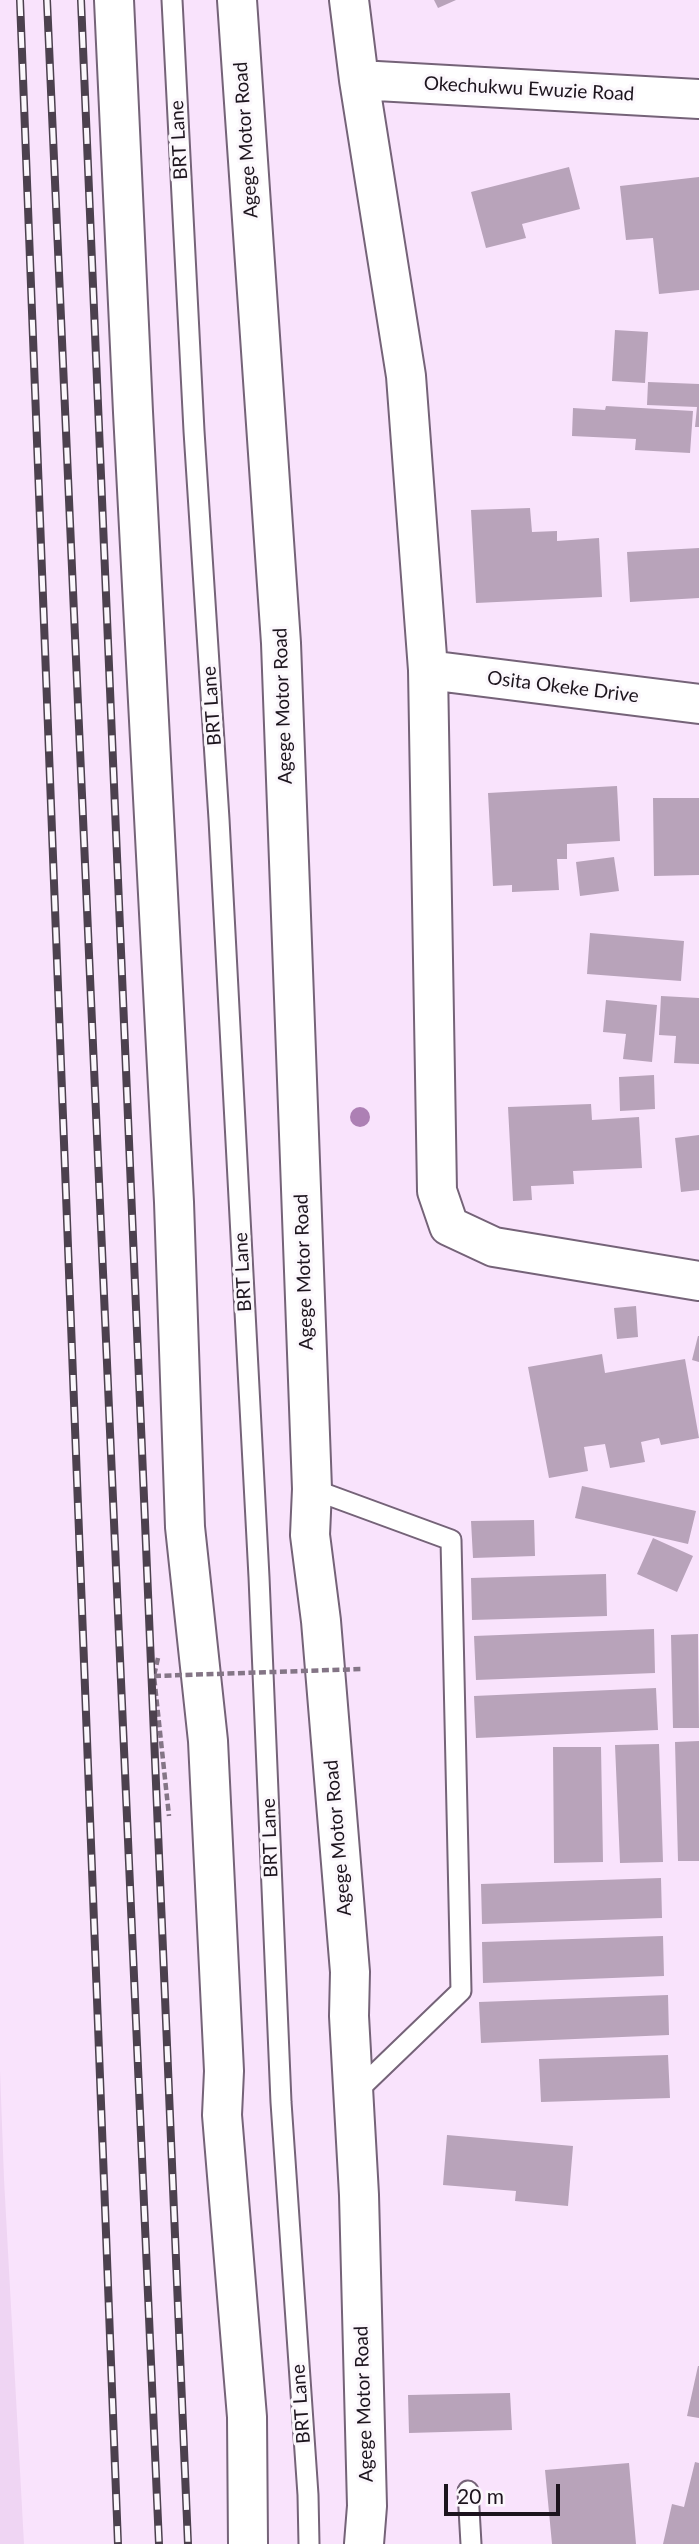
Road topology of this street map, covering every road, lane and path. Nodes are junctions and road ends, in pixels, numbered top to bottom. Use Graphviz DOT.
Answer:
graph roads {
  1 [pos="114,0"];
  2 [pos="172,0"];
  3 [pos="237,0"];
  4 [pos="349,0"];
  5 [pos="359,79"];
  6 [pos="699,99"];
  7 [pos="428,670"];
  8 [pos="699,704"];
  9 [pos="699,1281"];
  10 [pos="312,1489"];
  11 [pos="362,1669"];
  12 [pos="154,1676"];
  13 [pos="354,2094"];
  14 [pos="468,2491"];
  15 [pos="367,2506"];
  16 [pos="248,2544"];
  17 [pos="309,2544"];
  18 [pos="364,2544"];
  19 [pos="371,2544"];
  20 [pos="471,2544"];
  1 -- 16 [label="main road"];
  2 -- 17 [label="lane, BRT Lane"];
  3 -- 10 [label="main road, Agege Motor Road"];
  4 -- 5 [label="main road"];
  5 -- 6 [label="main road, Okechukwu Ewuzie Road"];
  5 -- 7 [label="main road"];
  7 -- 8 [label="main road, Osita Okeke Drive"];
  7 -- 9 [label="main road"];
  10 -- 13 [label="main road, Agege Motor Road"];
  10 -- 13 [label="lane"];
  11 -- 12 [label="path, bridge"];
  13 -- 15 [label="main road, Agege Motor Road"];
  14 -- 20 [label="lane"];
  15 -- 18 [label="main road, Agege Motor Road"];
  15 -- 19 [label="main road"];
}
